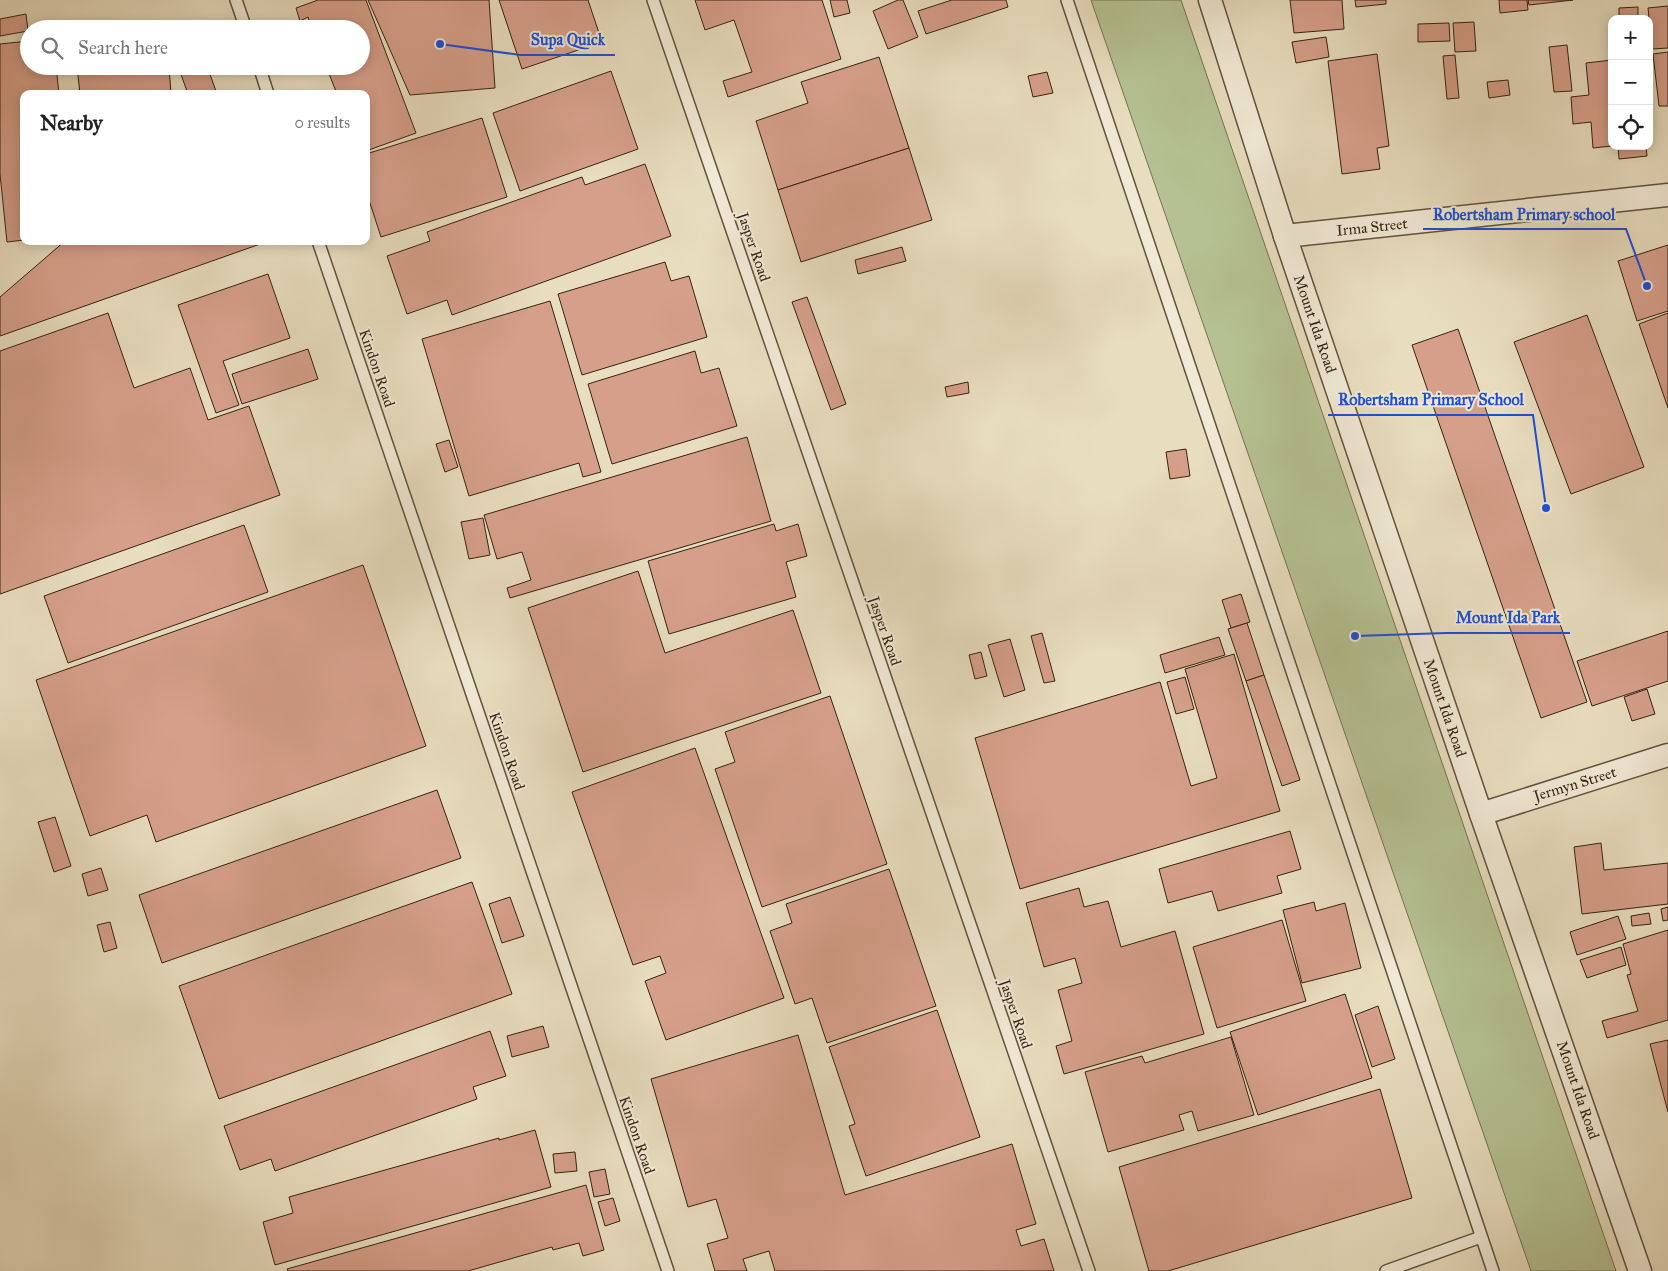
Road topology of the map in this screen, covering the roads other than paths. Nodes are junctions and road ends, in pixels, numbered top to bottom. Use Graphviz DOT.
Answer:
graph roads {
  1 [pos="236,0"];
  2 [pos="654,0"];
  3 [pos="1067,0"];
  4 [pos="1210,0"];
  5 [pos="243,20"];
  6 [pos="262,75"];
  7 [pos="267,90"];
  8 [pos="1668,195"];
  9 [pos="1285,236"];
  10 [pos="319,245"];
  11 [pos="1668,755"];
  12 [pos="1481,814"];
  13 [pos="1482,1237"];
  14 [pos="668,1271"];
  15 [pos="1088,1271"];
  16 [pos="1386,1271"];
  17 [pos="1494,1271"];
  18 [pos="1640,1271"];
  1 -- 5 [label="lane"];
  2 -- 15 [label="lane, Jasper Road"];
  3 -- 13 [label="lane"];
  4 -- 9 [label="street, Mount Ida Road"];
  6 -- 7 [label="lane"];
  8 -- 9 [label="street, Irma Street"];
  9 -- 12 [label="street, Mount Ida Road"];
  10 -- 14 [label="lane, Kindon Road"];
  11 -- 12 [label="street, Jermyn Street"];
  12 -- 18 [label="street, Mount Ida Road"];
  13 -- 16 [label="lane"];
  13 -- 17 [label="lane"];
}
